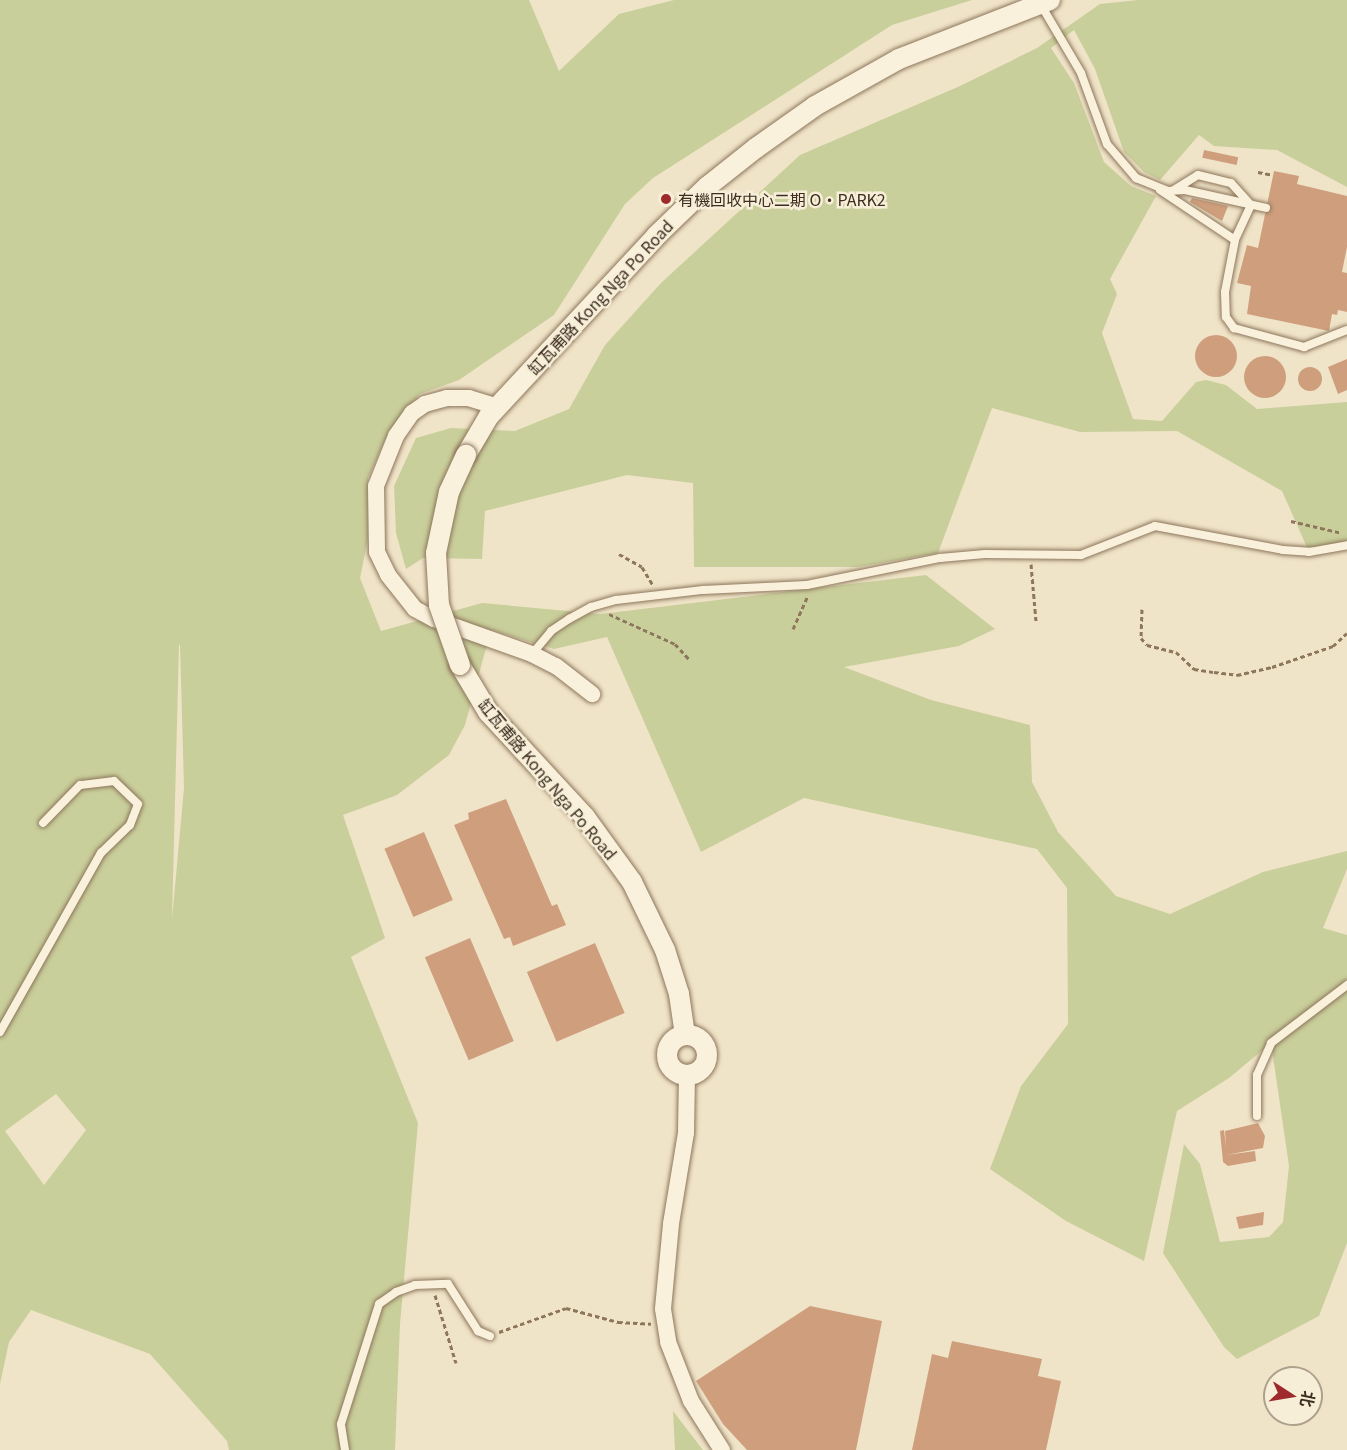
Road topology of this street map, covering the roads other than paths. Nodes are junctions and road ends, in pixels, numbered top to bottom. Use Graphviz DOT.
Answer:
graph roads {
  1 [pos="1045,2"];
  2 [pos="1157,188"];
  3 [pos="1174,190"];
  4 [pos="1251,204"];
  5 [pos="1266,208"];
  6 [pos="1235,240"];
  7 [pos="1347,330"];
  8 [pos="498,407"];
  9 [pos="1347,545"];
  10 [pos="532,654"];
  11 [pos="592,694"];
  12 [pos="43,823"];
  13 [pos="1347,986"];
  14 [pos="0,1032"];
  15 [pos="685,1035"];
  16 [pos="687,1075"];
  17 [pos="1257,1116"];
  18 [pos="490,1336"];
  19 [pos="345,1450"];
  20 [pos="722,1450"];
  1 -- 2 [label="lane"];
  1 -- 8 [label="street, 缸瓦甫路 Kong Nga Po Road"];
  2 -- 3 [label="lane"];
  2 -- 6 [label="lane"];
  3 -- 4 [label="lane"];
  3 -- 4 [label="lane"];
  4 -- 5 [label="lane"];
  4 -- 6 [label="lane"];
  6 -- 7 [label="lane"];
  8 -- 10 [label="street"];
  8 -- 15 [label="street, 缸瓦甫路 Kong Nga Po Road, bridge"];
  9 -- 10 [label="lane"];
  10 -- 11 [label="street"];
  12 -- 14 [label="lane"];
  13 -- 17 [label="lane"];
  15 -- 16 [label="street"];
  15 -- 16 [label="street"];
  16 -- 20 [label="street"];
  18 -- 19 [label="lane"];
}
